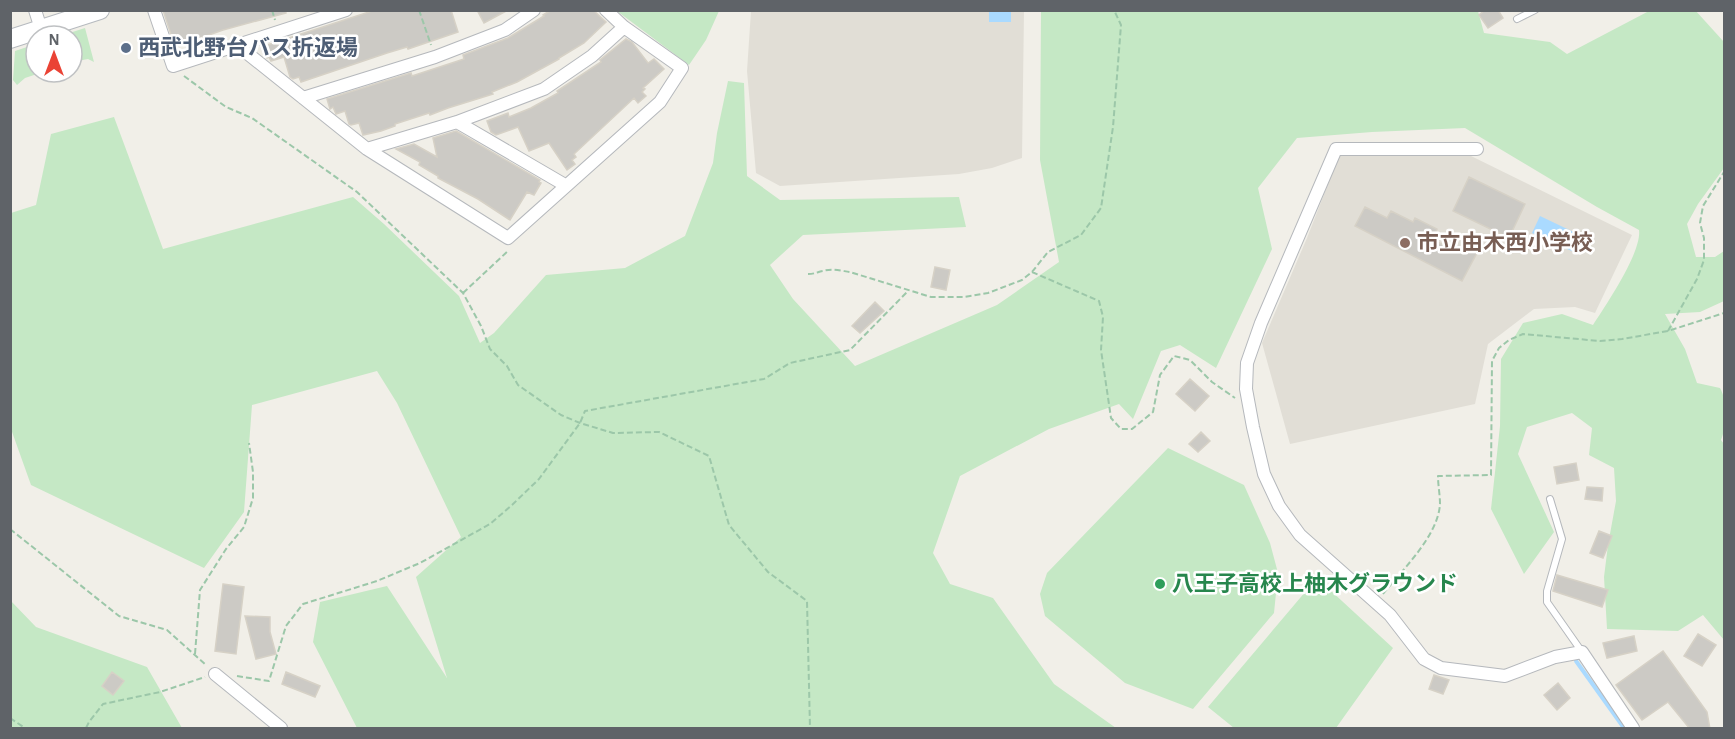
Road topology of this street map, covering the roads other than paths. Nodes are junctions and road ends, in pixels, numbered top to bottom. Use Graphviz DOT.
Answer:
graph roads {
  1 [pos="100,10"];
  2 [pos="154,10"];
  3 [pos="346,10"];
  4 [pos="534,10"];
  5 [pos="606,10"];
  6 [pos="1535,10"];
  7 [pos="1517,19"];
  8 [pos="57,24"];
  9 [pos="624,27"];
  10 [pos="237,45"];
  11 [pos="303,98"];
  12 [pos="457,122"];
  13 [pos="367,149"];
  14 [pos="1477,149"];
  15 [pos="565,185"];
  16 [pos="1550,499"];
  17 [pos="1582,652"];
  18 [pos="215,674"];
  19 [pos="281,729"];
  20 [pos="1633,729"];
  1 -- 8 [label="street"];
  2 -- 10 [label="street"];
  3 -- 10 [label="street"];
  4 -- 11 [label="street"];
  5 -- 9 [label="street"];
  6 -- 7 [label="lane"];
  9 -- 12 [label="street"];
  9 -- 15 [label="street"];
  10 -- 11 [label="street"];
  11 -- 13 [label="street"];
  12 -- 13 [label="street"];
  12 -- 15 [label="street"];
  13 -- 15 [label="street"];
  14 -- 17 [label="street"];
  16 -- 17 [label="lane"];
  17 -- 20 [label="street"];
  18 -- 19 [label="street"];
}
